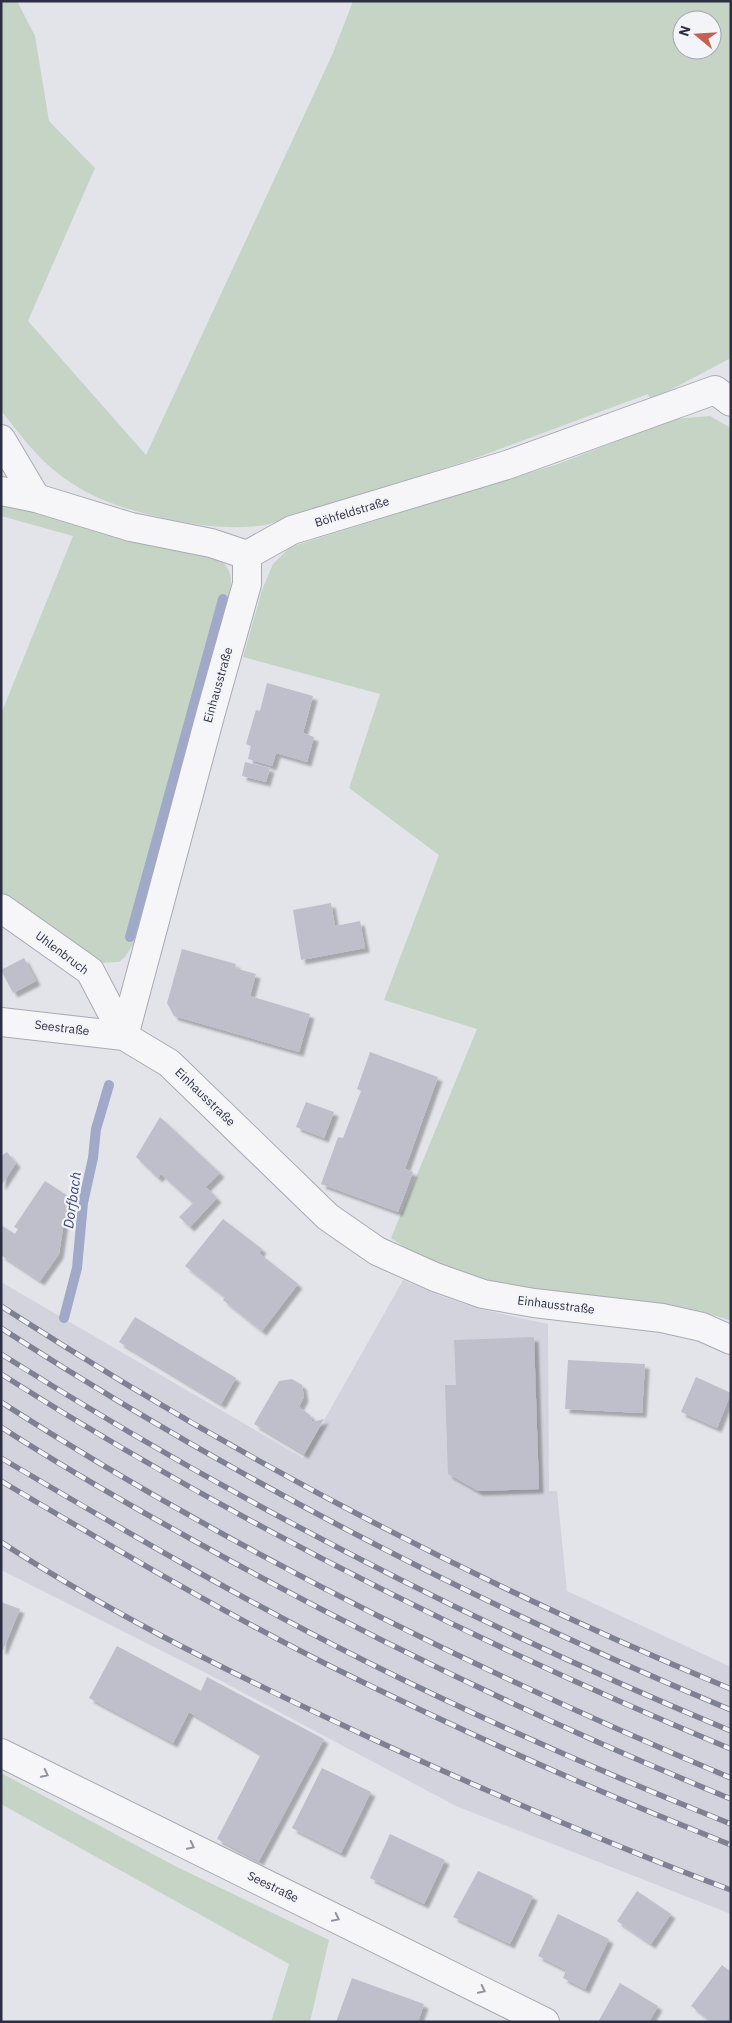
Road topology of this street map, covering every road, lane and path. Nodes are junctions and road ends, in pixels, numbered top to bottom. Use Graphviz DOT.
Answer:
graph roads {
  1 [pos="731,402"];
  2 [pos="1,439"];
  3 [pos="1,491"];
  4 [pos="36,498"];
  5 [pos="248,555"];
  6 [pos="1,908"];
  7 [pos="1,1022"];
  8 [pos="124,1036"];
  9 [pos="731,1340"];
  10 [pos="1,1753"];
  11 [pos="545,2022"];
  1 -- 5 [label="street, Böhfeldstraße"];
  2 -- 4 [label="street"];
  3 -- 4 [label="street"];
  4 -- 5 [label="street"];
  5 -- 8 [label="street, Einhausstraße"];
  6 -- 8 [label="street, Uhlenbruch"];
  7 -- 8 [label="street, Seestraße"];
  8 -- 9 [label="street, Einhausstraße"];
  10 -- 11 [label="street, Seestraße, one-way"];
}
